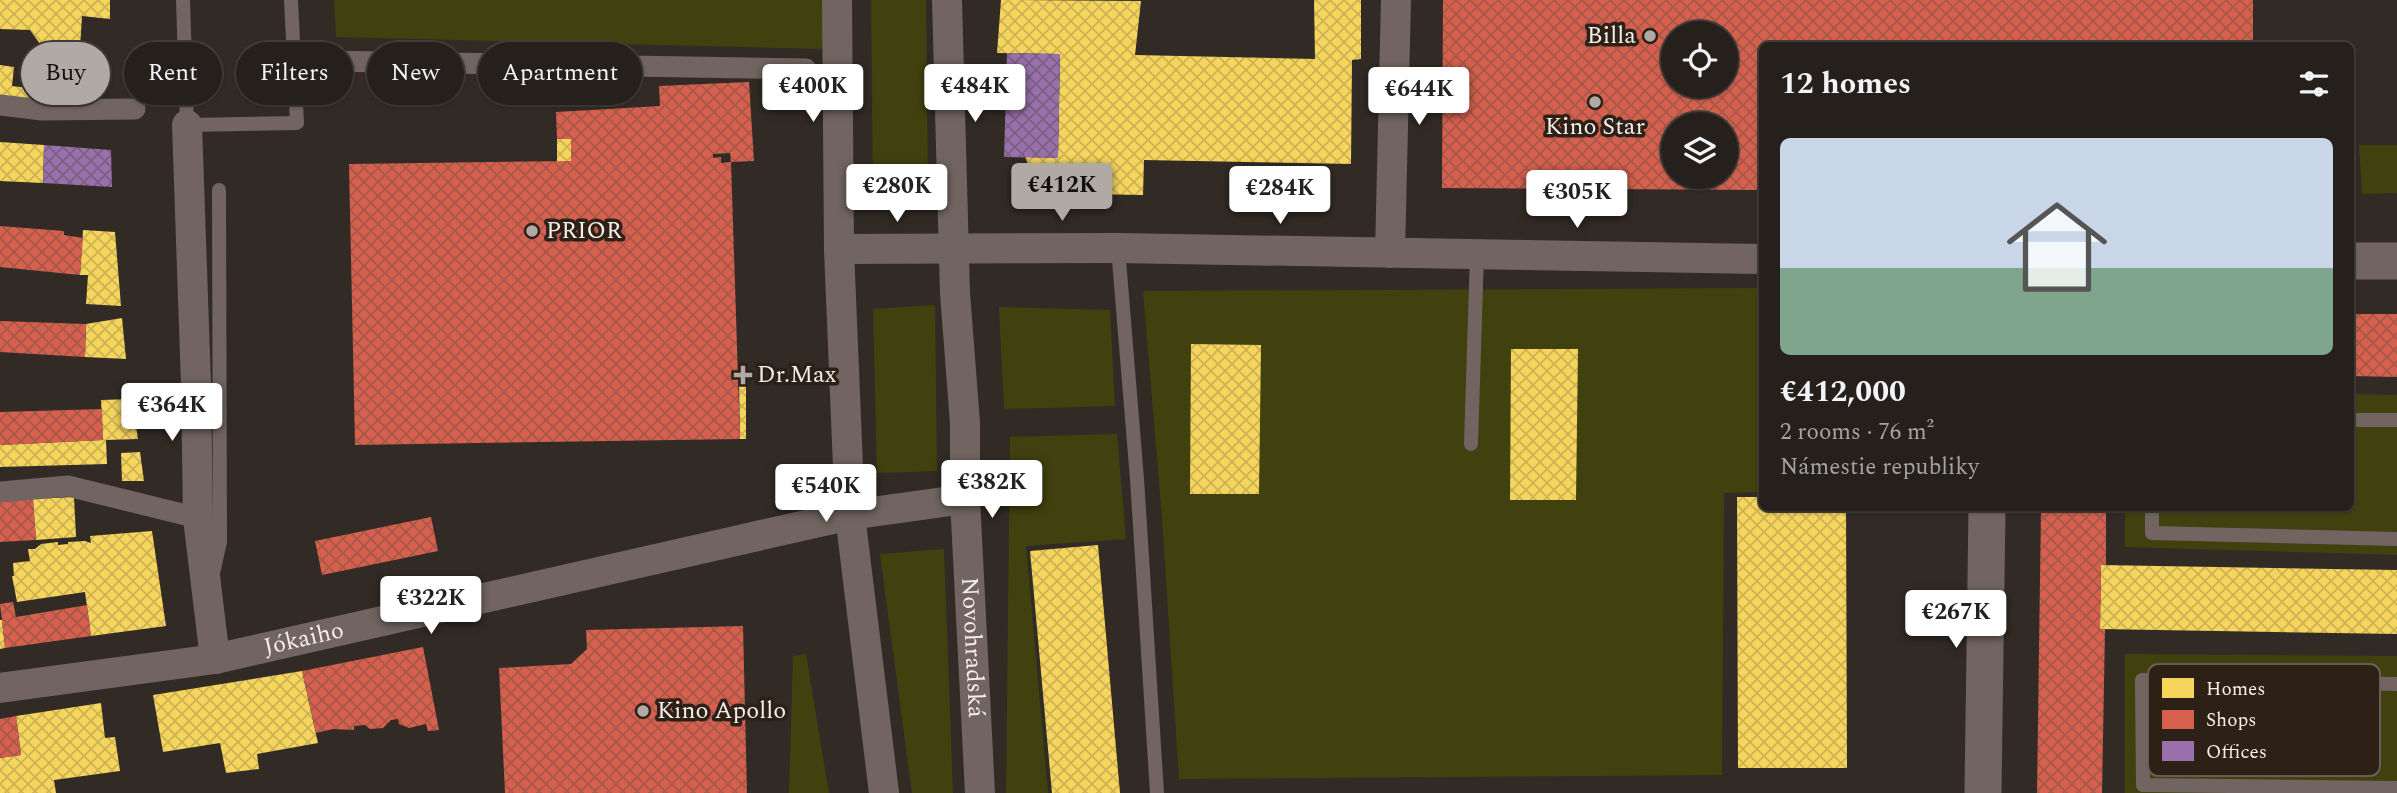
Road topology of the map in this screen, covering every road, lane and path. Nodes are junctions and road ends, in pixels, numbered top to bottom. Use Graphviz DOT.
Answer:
graph roads {
  1 [pos="183,0"];
  2 [pos="291,0"];
  3 [pos="837,0"];
  4 [pos="947,0"];
  5 [pos="1396,0"];
  6 [pos="353,61"];
  7 [pos="806,69"];
  8 [pos="0,105"];
  9 [pos="135,109"];
  10 [pos="187,125"];
  11 [pos="219,190"];
  12 [pos="1118,248"];
  13 [pos="839,249"];
  14 [pos="954,249"];
  15 [pos="1390,253"];
  16 [pos="1478,254"];
  17 [pos="1759,259"];
  18 [pos="2354,261"];
  19 [pos="2397,261"];
  20 [pos="2354,420"];
  21 [pos="2397,420"];
  22 [pos="1471,444"];
  23 [pos="0,492"];
  24 [pos="965,499"];
  25 [pos="1987,511"];
  26 [pos="2152,511"];
  27 [pos="850,515"];
  28 [pos="198,518"];
  29 [pos="2397,539"];
  30 [pos="207,594"];
  31 [pos="215,659"];
  32 [pos="2148,680"];
  33 [pos="0,688"];
  34 [pos="2397,788"];
  35 [pos="884,793"];
  36 [pos="980,793"];
  37 [pos="1157,793"];
  38 [pos="1983,793"];
  1 -- 10 [label="lane"];
  2 -- 10 [label="lane"];
  3 -- 13 [label="street"];
  4 -- 14 [label="street, Novohradská"];
  5 -- 15 [label="street"];
  6 -- 7 [label="street"];
  8 -- 9 [label="street"];
  10 -- 28 [label="street"];
  11 -- 30 [label="lane"];
  12 -- 14 [label="street"];
  12 -- 15 [label="street"];
  12 -- 37 [label="lane"];
  13 -- 14 [label="street"];
  13 -- 27 [label="street"];
  14 -- 24 [label="street, Novohradská"];
  15 -- 16 [label="street"];
  16 -- 17 [label="street"];
  16 -- 22 [label="lane"];
  18 -- 19 [label="street"];
  20 -- 21 [label="lane"];
  23 -- 28 [label="street"];
  24 -- 27 [label="street"];
  24 -- 36 [label="street, Novohradská"];
  25 -- 38 [label="street"];
  26 -- 29 [label="lane"];
  27 -- 31 [label="street, Jókaiho"];
  27 -- 35 [label="street"];
  28 -- 30 [label="street"];
  30 -- 31 [label="street"];
  31 -- 33 [label="street, Jókaiho"];
  32 -- 34 [label="lane"];
}
